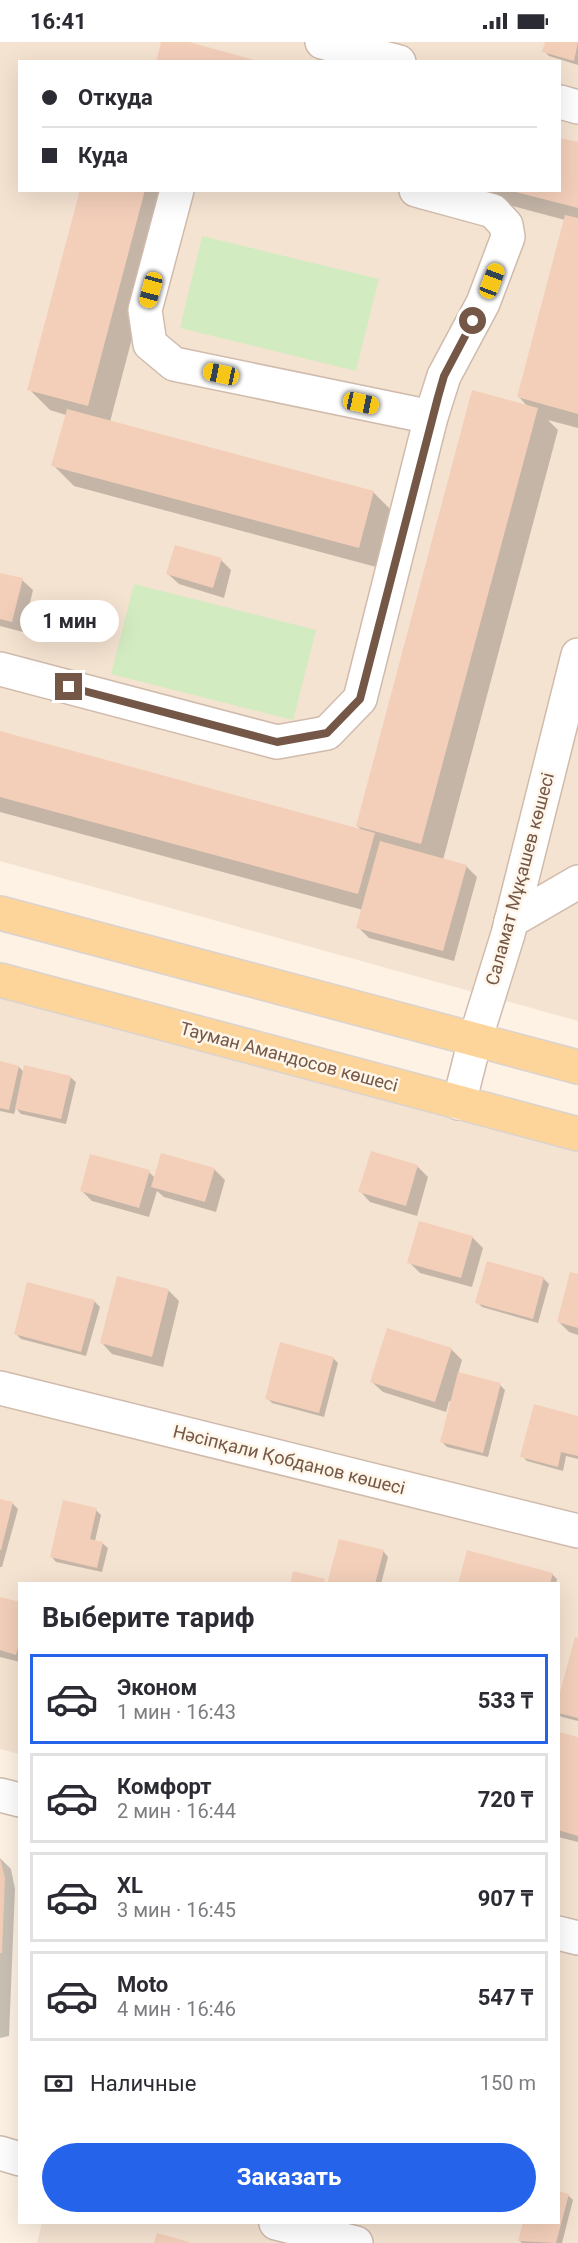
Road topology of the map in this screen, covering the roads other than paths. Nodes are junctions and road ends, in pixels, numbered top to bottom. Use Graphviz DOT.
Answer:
graph roads {
  1 [pos="321,42"];
  2 [pos="391,60"];
  3 [pos="561,102"];
  4 [pos="578,106"];
  5 [pos="176,192"];
  6 [pos="423,192"];
  7 [pos="431,417"];
  8 [pos="578,655"];
  9 [pos="0,669"];
  10 [pos="578,882"];
  11 [pos="0,913"];
  12 [pos="511,921"];
  13 [pos="0,980"];
  14 [pos="475,1040"];
  15 [pos="578,1067"];
  16 [pos="459,1103"];
  17 [pos="578,1134"];
  18 [pos="0,1388"];
  19 [pos="578,1532"];
  20 [pos="0,1795"];
  21 [pos="18,1800"];
  22 [pos="560,1934"];
  23 [pos="578,1938"];
  24 [pos="0,2153"];
  25 [pos="18,2158"];
  26 [pos="280,2224"];
  27 [pos="356,2243"];
  1 -- 2 [label="street"];
  3 -- 4 [label="street"];
  5 -- 7 [label="street"];
  6 -- 7 [label="street"];
  7 -- 9 [label="street"];
  8 -- 12 [label="street, Саламат Мұқашев көшесі"];
  10 -- 12 [label="street"];
  11 -- 14 [label="main road"];
  12 -- 14 [label="street, Саламат Мұқашев көшесі"];
  13 -- 16 [label="main road, Тауман Амандосов көшесі"];
  14 -- 15 [label="main road"];
  14 -- 16 [label="street, Саламат Мұқашев көшесі"];
  16 -- 17 [label="main road, Тауман Амандосов көшесі"];
  18 -- 19 [label="street, Нәсіпқали Қобданов көшесі"];
  20 -- 21 [label="street"];
  22 -- 23 [label="street"];
  24 -- 25 [label="street"];
  26 -- 27 [label="street"];
}
